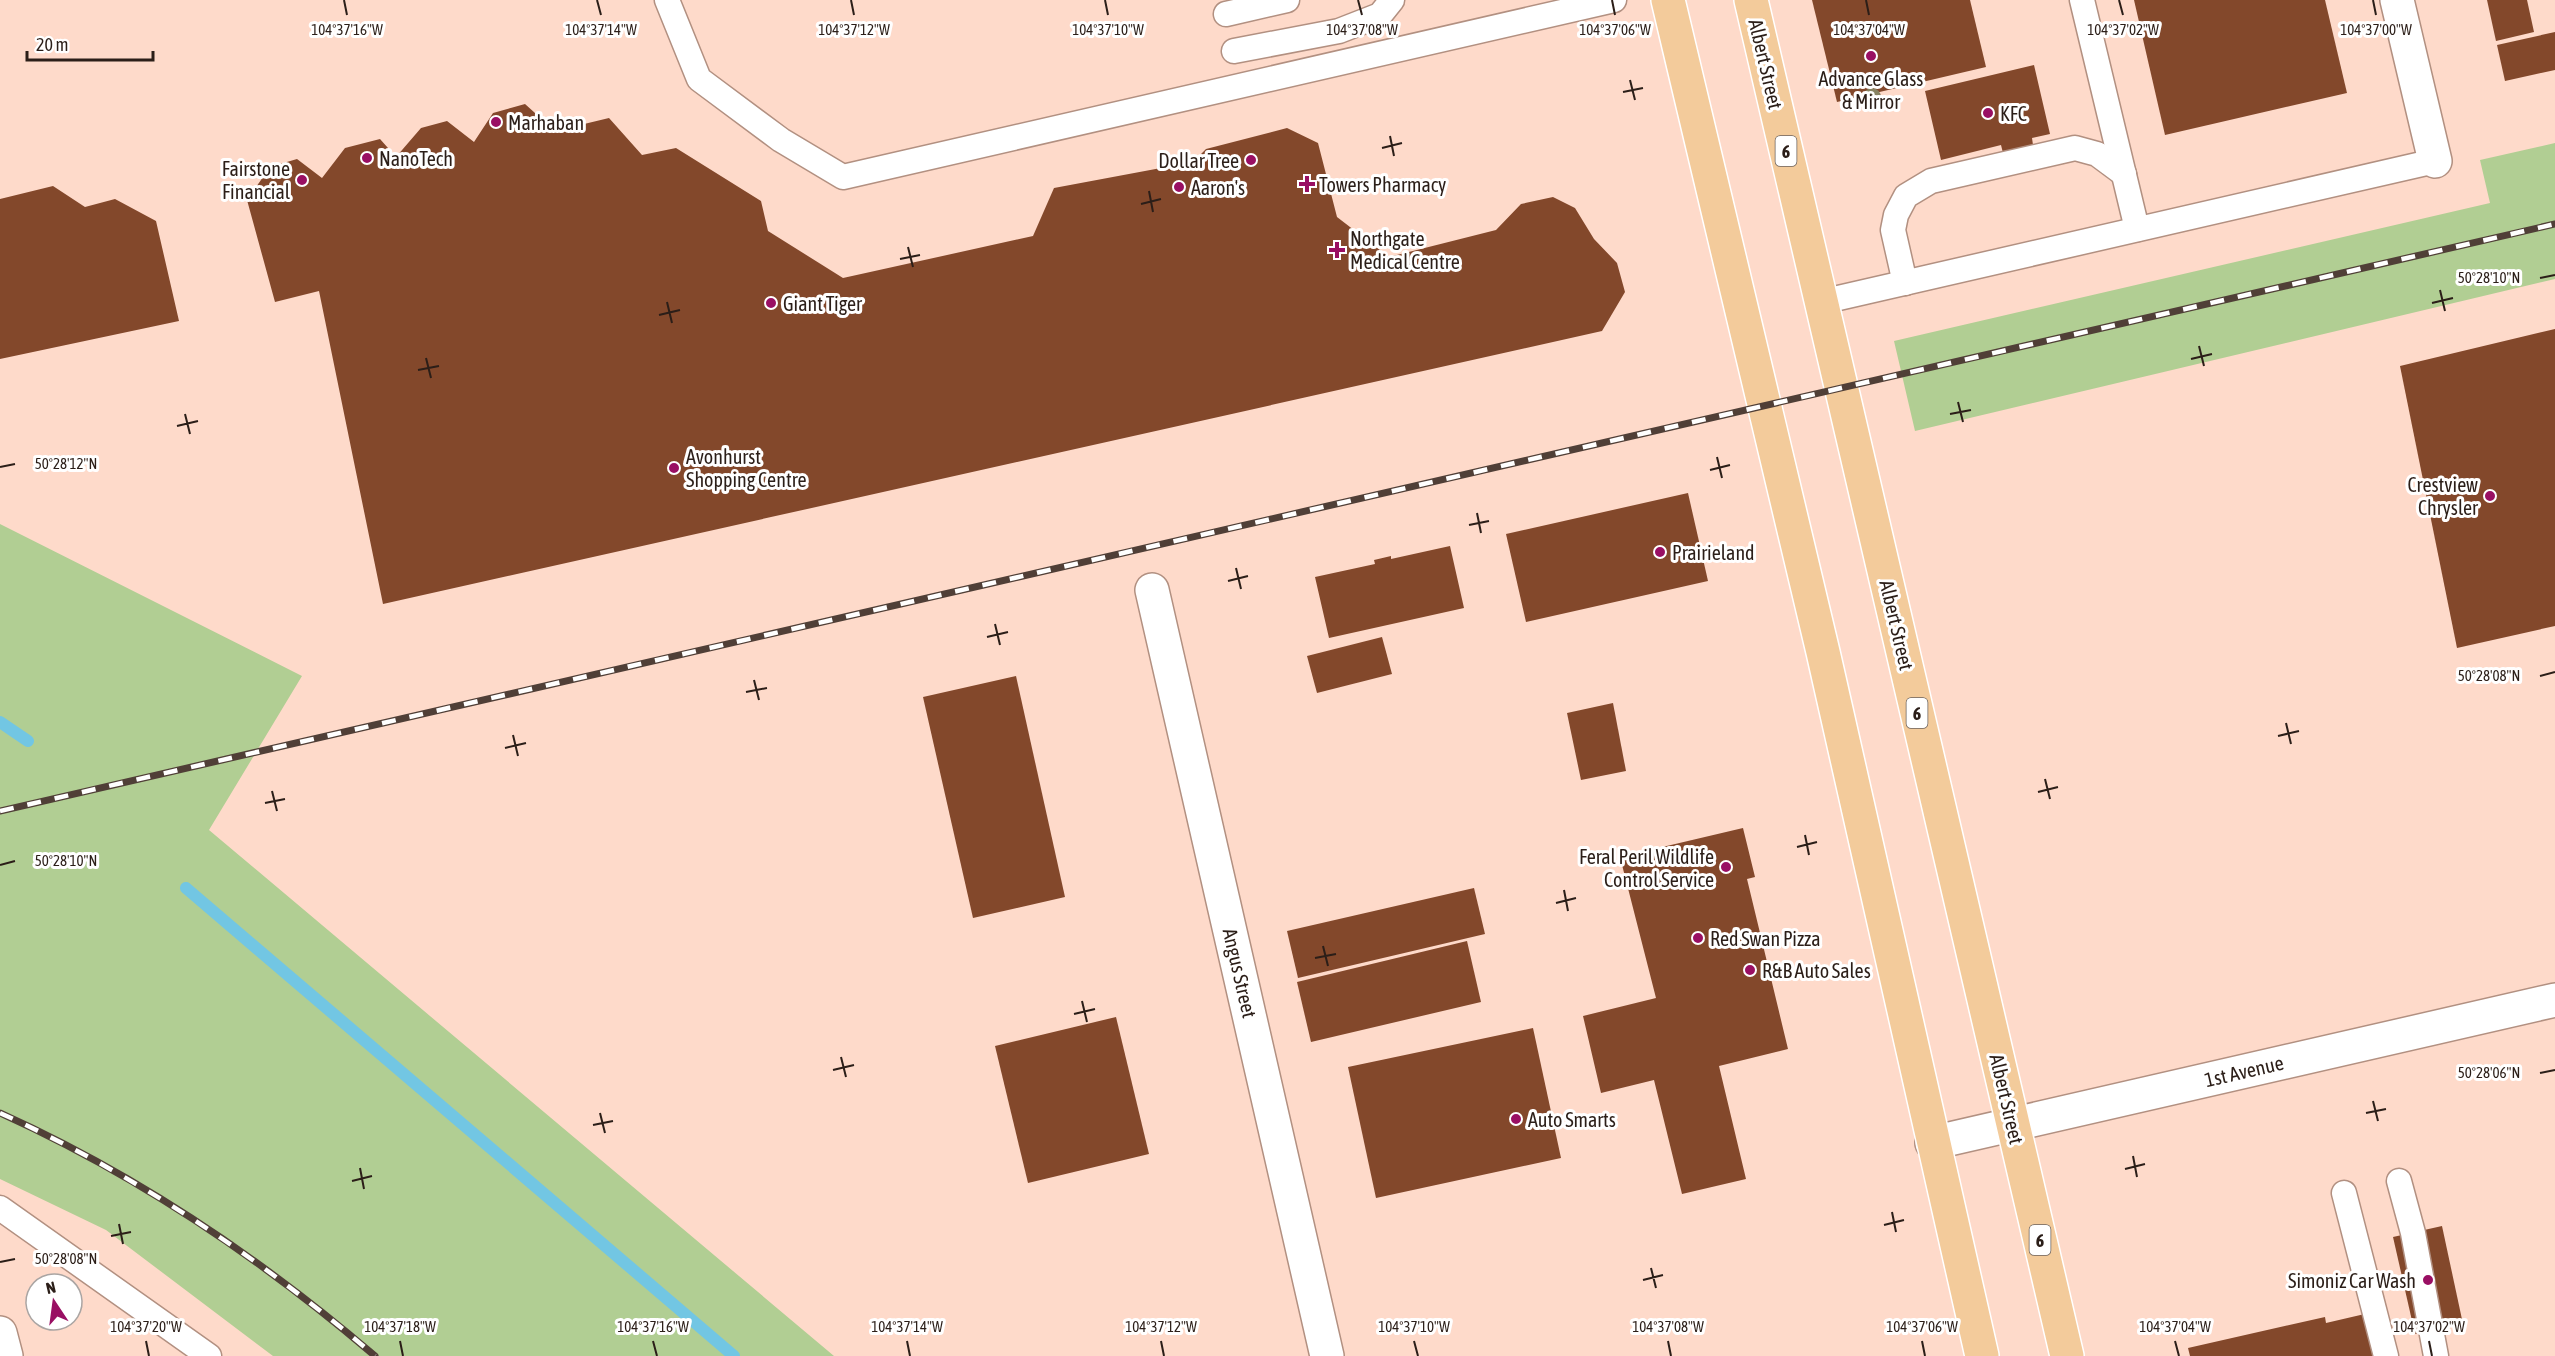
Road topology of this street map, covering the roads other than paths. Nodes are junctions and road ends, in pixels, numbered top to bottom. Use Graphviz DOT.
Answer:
graph roads {
  1 [pos="667,0"];
  2 [pos="1287,0"];
  3 [pos="1392,0"];
  4 [pos="1614,0"];
  5 [pos="1668,0"];
  6 [pos="1751,0"];
  7 [pos="2082,0"];
  8 [pos="2397,0"];
  9 [pos="1226,15"];
  10 [pos="1234,51"];
  11 [pos="2435,161"];
  12 [pos="2124,174"];
  13 [pos="2137,229"];
  14 [pos="1905,283"];
  15 [pos="1821,302"];
  16 [pos="1152,590"];
  17 [pos="2555,1000"];
  18 [pos="2012,1124"];
  19 [pos="1932,1143"];
  20 [pos="2399,1181"];
  21 [pos="2344,1193"];
  22 [pos="0,1208"];
  23 [pos="0,1333"];
  24 [pos="6,1356"];
  25 [pos="209,1356"];
  26 [pos="1327,1356"];
  27 [pos="1982,1356"];
  28 [pos="2067,1356"];
  29 [pos="2386,1356"];
  30 [pos="2436,1356"];
  1 -- 4 [label="lane"];
  2 -- 9 [label="lane"];
  3 -- 10 [label="lane"];
  5 -- 19 [label="main road"];
  6 -- 15 [label="main road, Albert Street / 6"];
  7 -- 12 [label="lane"];
  8 -- 11 [label="street"];
  11 -- 13 [label="lane"];
  12 -- 13 [label="lane"];
  12 -- 14 [label="lane"];
  13 -- 14 [label="lane"];
  14 -- 15 [label="lane"];
  15 -- 18 [label="main road, Albert Street / 6"];
  16 -- 26 [label="street, Angus Street"];
  17 -- 18 [label="street, 1st Avenue"];
  18 -- 19 [label="street, 1st Avenue"];
  18 -- 28 [label="main road, Albert Street / 6"];
  19 -- 27 [label="main road"];
  20 -- 30 [label="lane"];
  21 -- 29 [label="lane"];
  22 -- 25 [label="lane"];
  23 -- 24 [label="street"];
}
